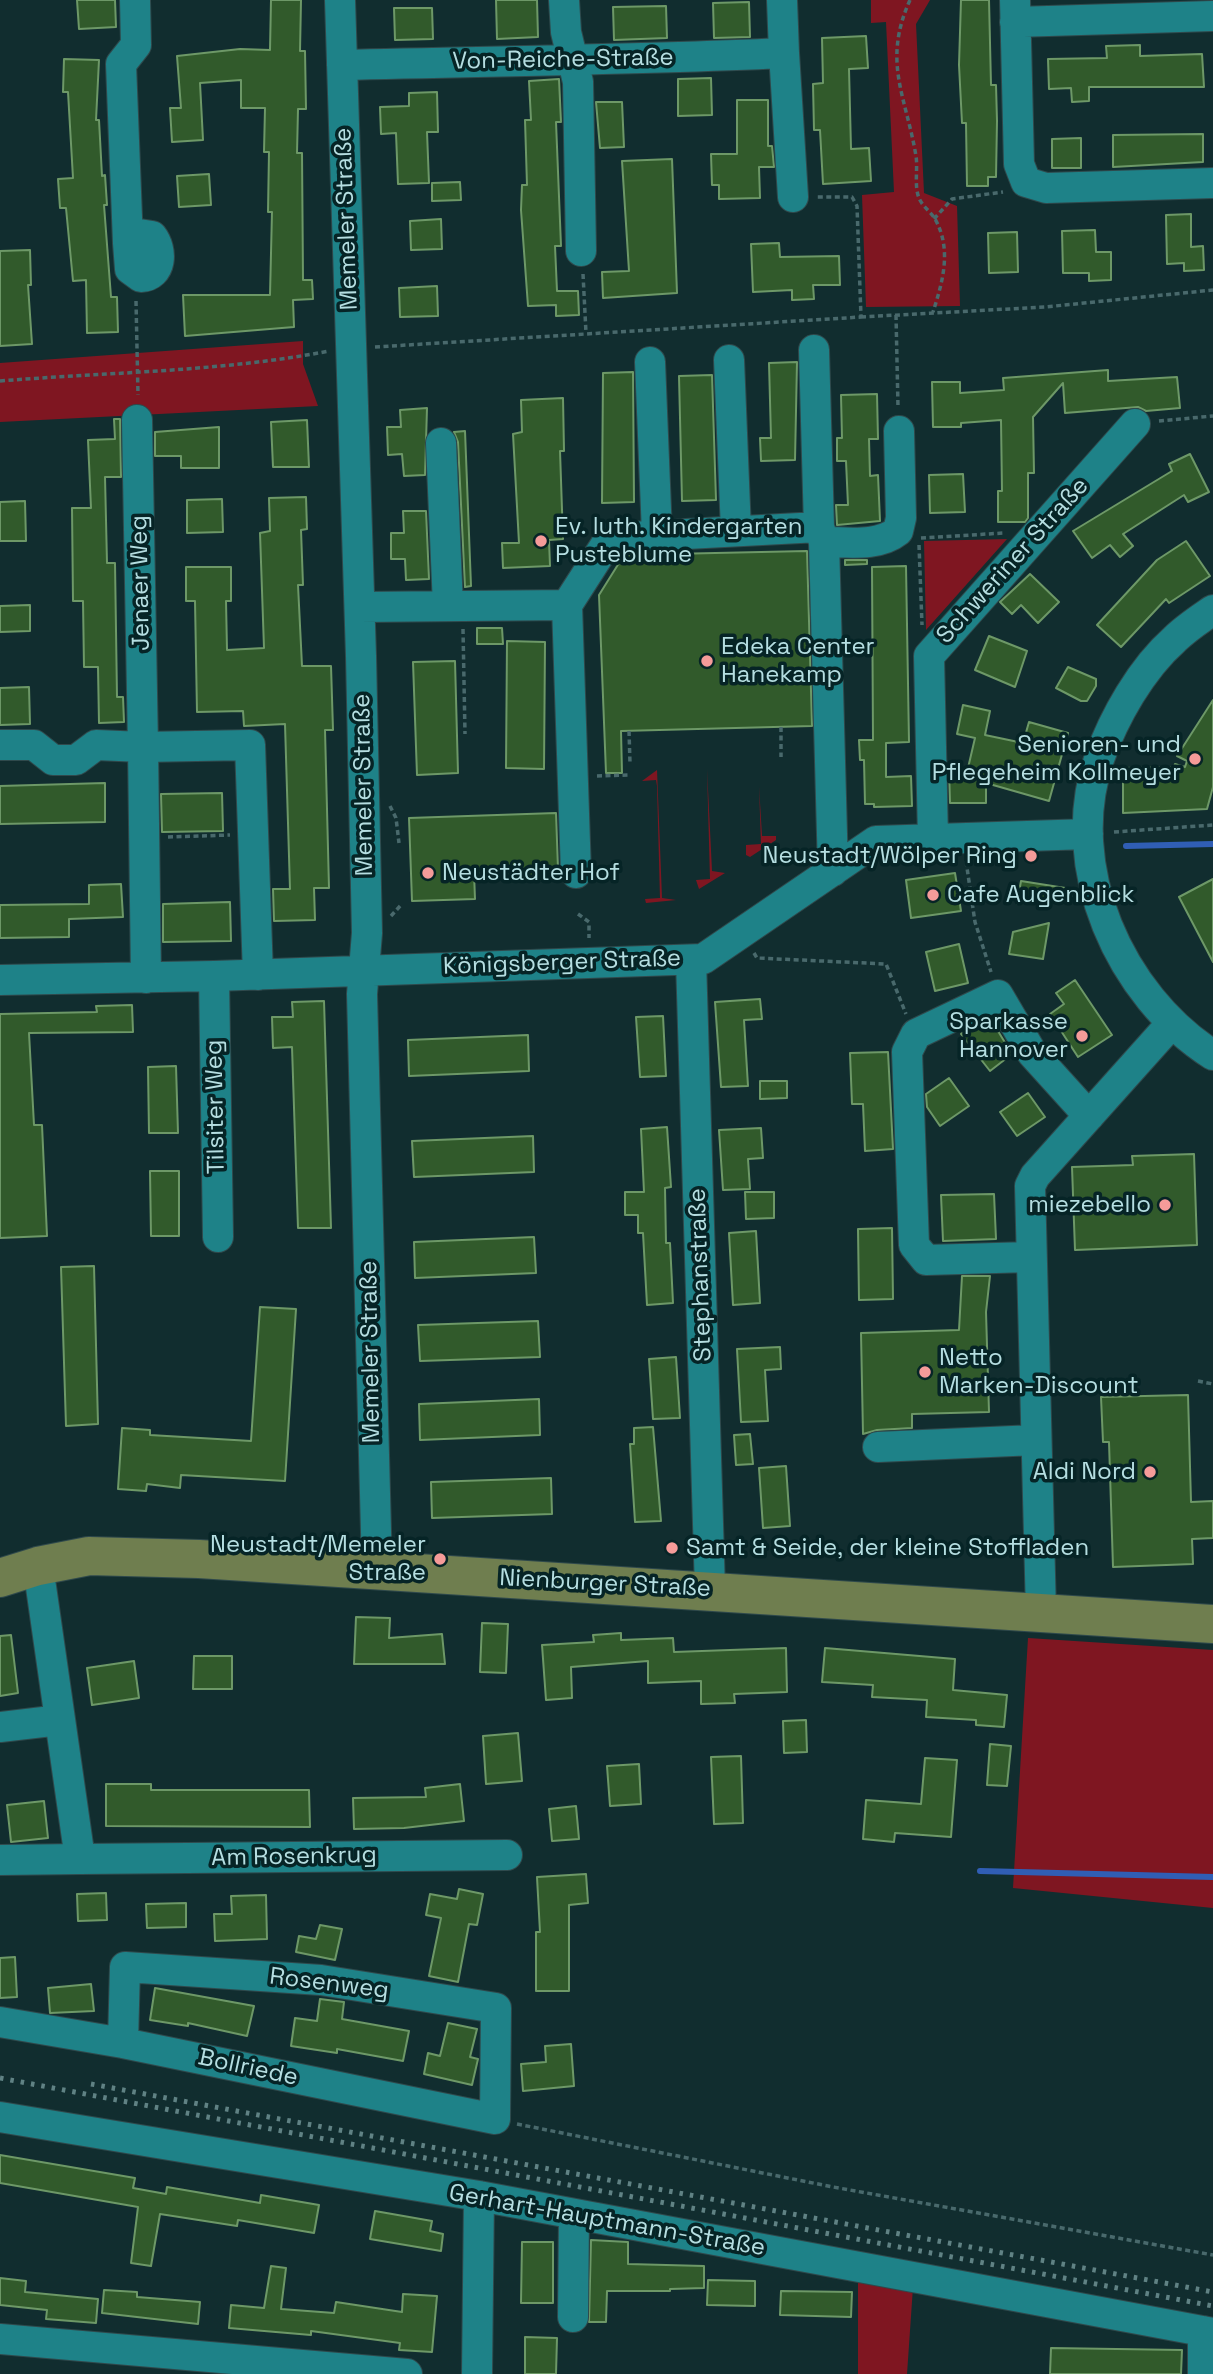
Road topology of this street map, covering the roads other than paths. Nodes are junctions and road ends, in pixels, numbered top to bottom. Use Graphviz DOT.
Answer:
graph roads {
  1 [pos="135,0"];
  2 [pos="340,0"];
  3 [pos="564,0"];
  4 [pos="782,0"];
  5 [pos="1015,11"];
  6 [pos="1213,16"];
  7 [pos="784,53"];
  8 [pos="574,58"];
  9 [pos="342,65"];
  10 [pos="1213,183"];
  11 [pos="793,197"];
  12 [pos="582,251"];
  13 [pos="135,275"];
  14 [pos="814,350"];
  15 [pos="729,360"];
  16 [pos="650,362"];
  17 [pos="137,420"];
  18 [pos="1135,424"];
  19 [pos="899,431"];
  20 [pos="441,443"];
  21 [pos="736,531"];
  22 [pos="657,534"];
  23 [pos="821,534"];
  24 [pos="568,605"];
  25 [pos="455,606"];
  26 [pos="360,607"];
  27 [pos="1213,610"];
  28 [pos="0,745"];
  29 [pos="143,747"];
  30 [pos="1088,834"];
  31 [pos="933,839"];
  32 [pos="833,871"];
  33 [pos="576,873"];
  34 [pos="691,960"];
  35 [pos="366,969"];
  36 [pos="258,975"];
  37 [pos="214,976"];
  38 [pos="146,978"];
  39 [pos="0,980"];
  40 [pos="1171,1024"];
  41 [pos="1213,1055"];
  42 [pos="1089,1116"];
  43 [pos="218,1237"];
  44 [pos="1030,1257"];
  45 [pos="1035,1440"];
  46 [pos="878,1447"];
  47 [pos="38,1566"];
  48 [pos="377,1570"];
  49 [pos="0,1578"];
  50 [pos="710,1590"];
  51 [pos="1041,1613"];
  52 [pos="1213,1624"];
  53 [pos="60,1720"];
  54 [pos="0,1727"];
  55 [pos="507,1854"];
  56 [pos="80,1859"];
  57 [pos="0,1860"];
  58 [pos="0,2022"];
  59 [pos="123,2043"];
  60 [pos="0,2117"];
  61 [pos="495,2119"];
  62 [pos="479,2196"];
  63 [pos="575,2214"];
  64 [pos="573,2317"];
  65 [pos="1208,2332"];
  66 [pos="0,2339"];
  67 [pos="408,2374"];
  68 [pos="477,2374"];
  69 [pos="1203,2374"];
  1 -- 13 [label="street"];
  2 -- 9 [label="street, Memeler Straße"];
  3 -- 8 [label="street"];
  4 -- 7 [label="street"];
  5 -- 6 [label="street"];
  5 -- 10 [label="street"];
  7 -- 8 [label="street, Von-Reiche-Straße"];
  7 -- 11 [label="street"];
  8 -- 9 [label="street, Von-Reiche-Straße"];
  8 -- 12 [label="street"];
  9 -- 26 [label="street, Memeler Straße"];
  14 -- 23 [label="street"];
  15 -- 21 [label="street"];
  16 -- 22 [label="street"];
  17 -- 29 [label="street, Jenaer Weg"];
  18 -- 31 [label="street, Schweriner Straße"];
  19 -- 23 [label="street"];
  20 -- 25 [label="street"];
  21 -- 22 [label="street"];
  21 -- 23 [label="street"];
  22 -- 24 [label="street"];
  23 -- 32 [label="street"];
  24 -- 25 [label="street"];
  24 -- 33 [label="street"];
  25 -- 26 [label="street"];
  26 -- 35 [label="street, Memeler Straße"];
  27 -- 30 [label="street"];
  28 -- 29 [label="street"];
  29 -- 36 [label="street"];
  29 -- 38 [label="street, Jenaer Weg"];
  30 -- 31 [label="street, Königsberger Straße"];
  30 -- 40 [label="street"];
  31 -- 32 [label="street, Königsberger Straße"];
  32 -- 34 [label="street, Königsberger Straße"];
  34 -- 35 [label="street, Königsberger Straße"];
  34 -- 50 [label="street, Stephanstraße"];
  35 -- 36 [label="street, Königsberger Straße"];
  35 -- 48 [label="street, Memeler Straße"];
  36 -- 37 [label="street, Königsberger Straße"];
  37 -- 38 [label="street, Königsberger Straße"];
  37 -- 43 [label="street, Tilsiter Weg"];
  38 -- 39 [label="street, Königsberger Straße"];
  40 -- 41 [label="street"];
  40 -- 42 [label="street"];
  42 -- 44 [label="street"];
  42 -- 44 [label="street"];
  44 -- 45 [label="street"];
  45 -- 46 [label="street"];
  45 -- 51 [label="street"];
  47 -- 48 [label="main road, Nienburger Straße"];
  47 -- 49 [label="main road, Nienburger Straße"];
  47 -- 53 [label="street"];
  48 -- 50 [label="main road, Nienburger Straße"];
  50 -- 51 [label="main road, Nienburger Straße"];
  51 -- 52 [label="main road, Nienburger Straße"];
  53 -- 54 [label="street"];
  53 -- 56 [label="street"];
  55 -- 56 [label="street, Am Rosenkrug"];
  56 -- 57 [label="street, Am Rosenkrug"];
  58 -- 59 [label="street, Bollriede"];
  59 -- 61 [label="street, Bollriede"];
  59 -- 61 [label="street, Rosenweg"];
  60 -- 62 [label="street, Gerhart-Hauptmann-Straße"];
  62 -- 63 [label="street, Gerhart-Hauptmann-Straße"];
  62 -- 68 [label="street"];
  63 -- 64 [label="street"];
  63 -- 65 [label="street, Gerhart-Hauptmann-Straße"];
  65 -- 69 [label="street"];
  66 -- 67 [label="street"];
}
